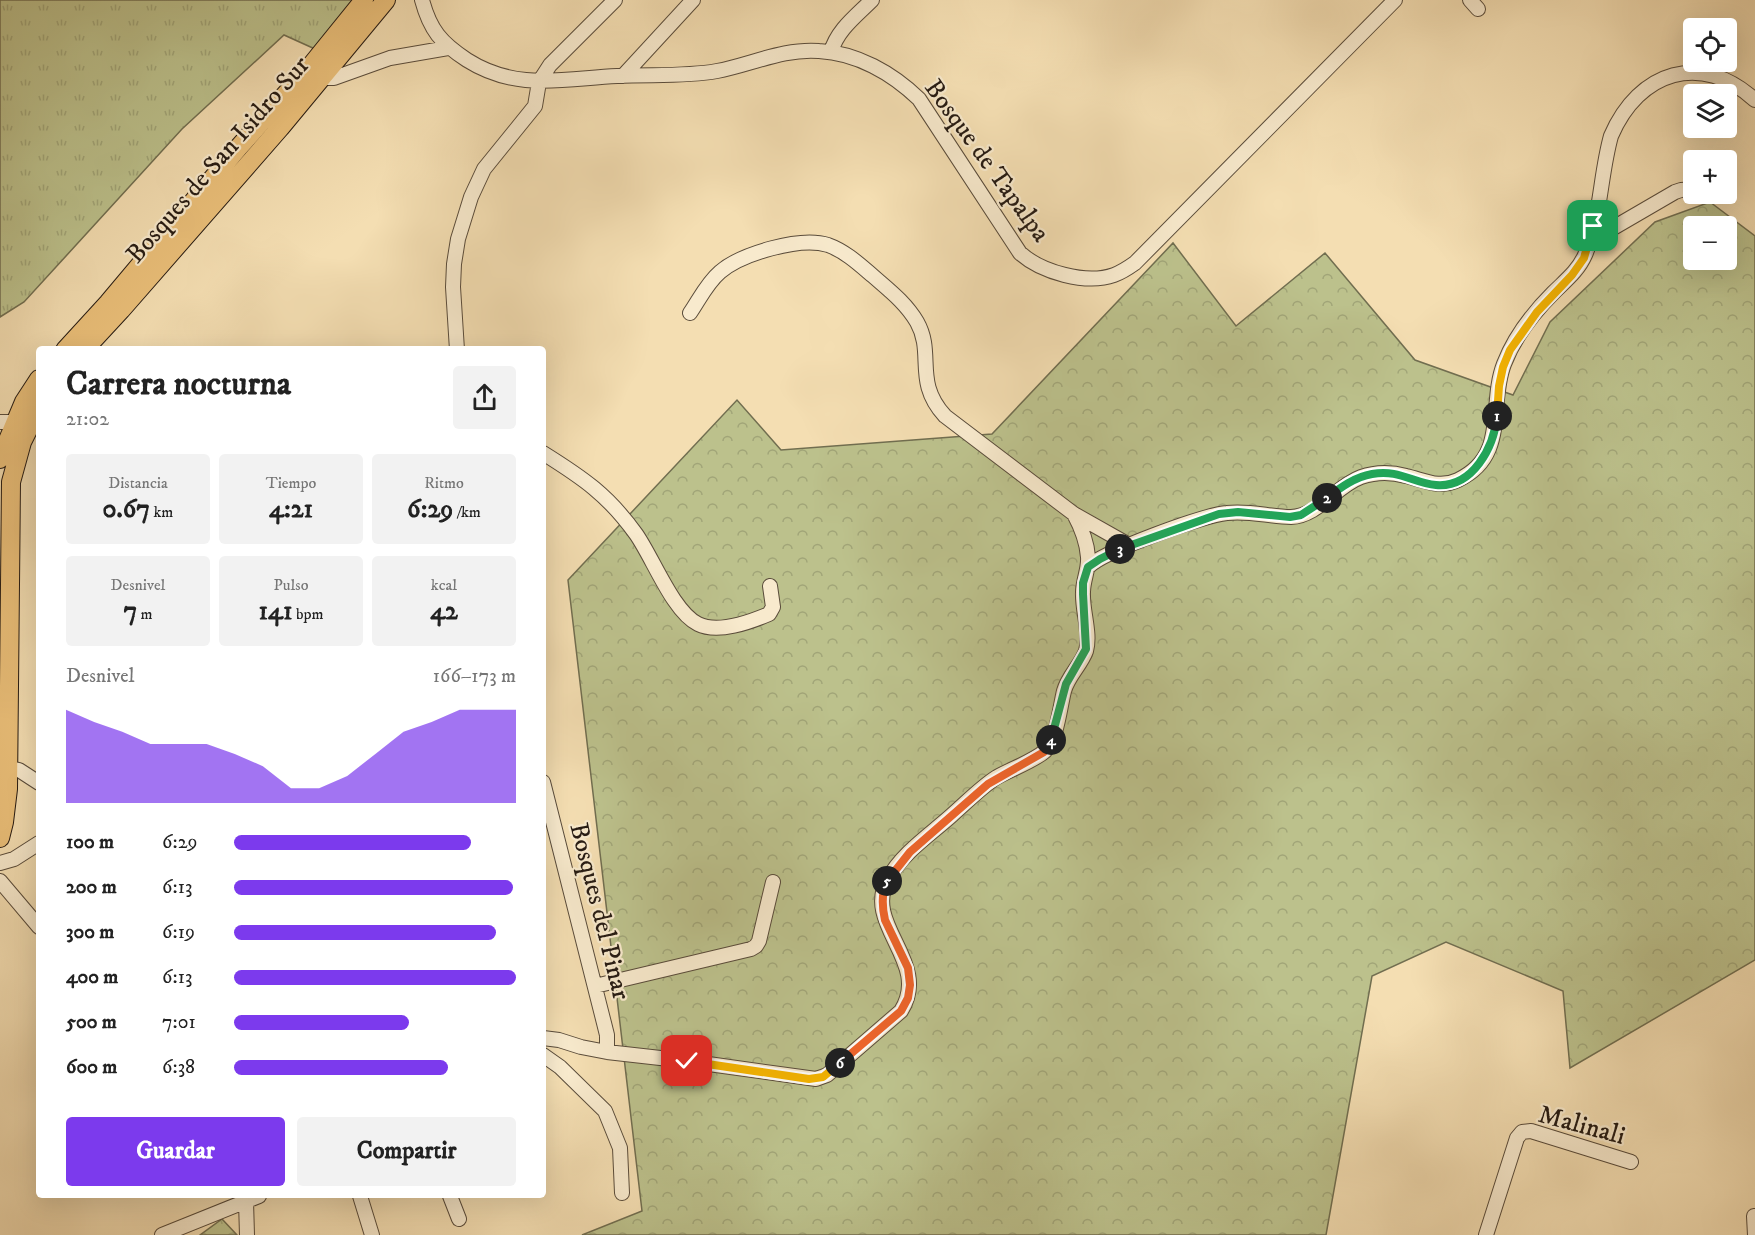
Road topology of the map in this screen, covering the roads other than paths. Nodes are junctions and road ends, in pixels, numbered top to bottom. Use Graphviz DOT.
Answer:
graph roads {
  1 [pos="364,0"];
  2 [pos="387,0"];
  3 [pos="422,0"];
  4 [pos="615,0"];
  5 [pos="693,0"];
  6 [pos="872,0"];
  7 [pos="1395,0"];
  8 [pos="448,48"];
  9 [pos="831,52"];
  10 [pos="315,73"];
  11 [pos="623,76"];
  12 [pos="539,82"];
  13 [pos="1755,100"];
  14 [pos="1683,190"];
  15 [pos="1589,242"];
  16 [pos="690,313"];
  17 [pos="68,346"];
  18 [pos="88,346"];
  19 [pos="457,346"];
  20 [pos="36,385"];
  21 [pos="36,410"];
  22 [pos="14,425"];
  23 [pos="546,455"];
  24 [pos="0,459"];
  25 [pos="1074,514"];
  26 [pos="1129,544"];
  27 [pos="1088,567"];
  28 [pos="770,586"];
  29 [pos="4,767"];
  30 [pos="36,781"];
  31 [pos="546,794"];
  32 [pos="0,838"];
  33 [pos="36,845"];
  34 [pos="0,863"];
  35 [pos="0,881"];
  36 [pos="773,882"];
  37 [pos="36,923"];
  38 [pos="595,986"];
  39 [pos="546,1038"];
  40 [pos="607,1052"];
  41 [pos="546,1057"];
  42 [pos="1631,1162"];
  43 [pos="622,1193"];
  44 [pos="254,1198"];
  45 [pos="361,1198"];
  46 [pos="451,1198"];
  47 [pos="246,1201"];
  48 [pos="1754,1216"];
  49 [pos="459,1218"];
  50 [pos="162,1235"];
  51 [pos="247,1235"];
  52 [pos="372,1235"];
  53 [pos="1486,1235"];
  54 [pos="1755,1235"];
  1 -- 10 [label="main road, Bosques de San Isidro Sur"];
  2 -- 10 [label="main road, Bosques de San Isidro Sur"];
  3 -- 8 [label="street"];
  4 -- 12 [label="street"];
  5 -- 11 [label="street"];
  6 -- 9 [label="street"];
  7 -- 9 [label="street, Bosque de Tapalpa"];
  8 -- 10 [label="street"];
  8 -- 12 [label="street, Bosque de Tapalpa"];
  9 -- 11 [label="street, Bosque de Tapalpa"];
  10 -- 17 [label="main road, Bosques de San Isidro Sur"];
  10 -- 18 [label="main road, Bosques de San Isidro Sur"];
  11 -- 12 [label="street, Bosque de Tapalpa"];
  12 -- 19 [label="street"];
  13 -- 15 [label="street"];
  14 -- 15 [label="street"];
  15 -- 26 [label="street"];
  16 -- 25 [label="street"];
  20 -- 22 [label="main road"];
  21 -- 22 [label="main road"];
  22 -- 24 [label="main road"];
  22 -- 29 [label="main road"];
  23 -- 28 [label="street"];
  25 -- 26 [label="street"];
  25 -- 27 [label="street"];
  26 -- 27 [label="street"];
  27 -- 40 [label="street"];
  29 -- 30 [label="street"];
  29 -- 32 [label="main road"];
  31 -- 38 [label="street, Bosques del Pinar"];
  33 -- 34 [label="street"];
  35 -- 37 [label="street"];
  36 -- 38 [label="street"];
  38 -- 40 [label="street, Bosques del Pinar"];
  39 -- 40 [label="street"];
  41 -- 43 [label="street"];
  42 -- 53 [label="street, Malinali"];
  44 -- 47 [label="street"];
  45 -- 52 [label="street"];
  46 -- 49 [label="street"];
  47 -- 50 [label="street"];
  47 -- 51 [label="street"];
  48 -- 54 [label="street"];
}
